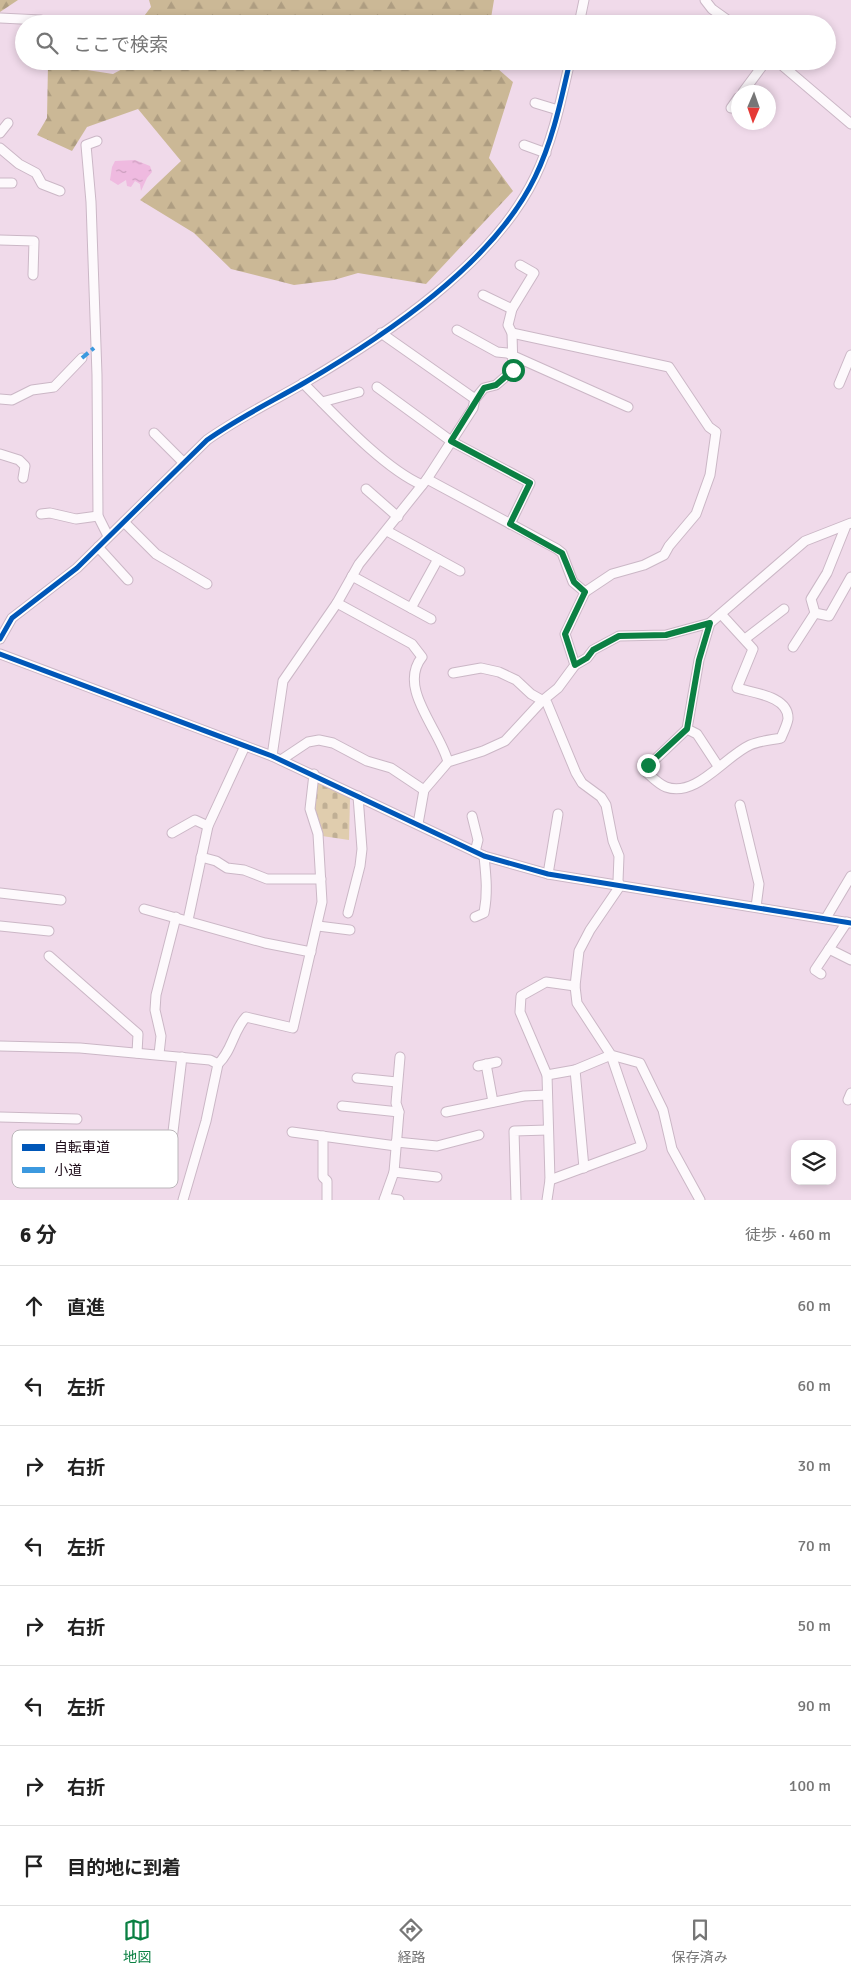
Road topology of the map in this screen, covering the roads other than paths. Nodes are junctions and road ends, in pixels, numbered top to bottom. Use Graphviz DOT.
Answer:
graph roads {
  1 [pos="584,0"];
  2 [pos="705,0"];
  3 [pos="581,15"];
  4 [pos="721,15"];
  5 [pos="0,18"];
  6 [pos="15,19"];
  7 [pos="568,70"];
  8 [pos="759,70"];
  9 [pos="788,70"];
  10 [pos="747,85"];
  11 [pos="535,102"];
  12 [pos="558,110"];
  13 [pos="8,123"];
  14 [pos="851,124"];
  15 [pos="0,132"];
  16 [pos="97,141"];
  17 [pos="524,145"];
  18 [pos="0,148"];
  19 [pos="546,153"];
  20 [pos="12,182"];
  21 [pos="0,183"];
  22 [pos="60,191"];
  23 [pos="0,240"];
  24 [pos="520,265"];
  25 [pos="33,275"];
  26 [pos="483,295"];
  27 [pos="512,309"];
  28 [pos="456,330"];
  29 [pos="381,333"];
  30 [pos="512,333"];
  31 [pos="851,355"];
  32 [pos="514,356"];
  33 [pos="82,358"];
  34 [pos="303,383"];
  35 [pos="839,384"];
  36 [pos="377,387"];
  37 [pos="359,392"];
  38 [pos="0,399"];
  39 [pos="475,399"];
  40 [pos="322,402"];
  41 [pos="628,407"];
  42 [pos="154,433"];
  43 [pos="451,441"];
  44 [pos="0,454"];
  45 [pos="183,462"];
  46 [pos="23,478"];
  47 [pos="424,482"];
  48 [pos="366,489"];
  49 [pos="41,514"];
  50 [pos="98,516"];
  51 [pos="398,517"];
  52 [pos="124,522"];
  53 [pos="510,524"];
  54 [pos="848,525"];
  55 [pos="387,531"];
  56 [pos="108,536"];
  57 [pos="98,547"];
  58 [pos="438,560"];
  59 [pos="460,571"];
  60 [pos="352,576"];
  61 [pos="851,577"];
  62 [pos="128,580"];
  63 [pos="207,584"];
  64 [pos="585,592"];
  65 [pos="337,603"];
  66 [pos="411,608"];
  67 [pos="784,609"];
  68 [pos="815,613"];
  69 [pos="721,614"];
  70 [pos="432,619"];
  71 [pos="710,623"];
  72 [pos="0,639"];
  73 [pos="745,639"];
  74 [pos="793,646"];
  75 [pos="0,654"];
  76 [pos="575,665"];
  77 [pos="453,673"];
  78 [pos="542,701"];
  79 [pos="687,729"];
  80 [pos="245,746"];
  81 [pos="277,758"];
  82 [pos="448,762"];
  83 [pos="718,766"];
  84 [pos="314,774"];
  85 [pos="424,790"];
  86 [pos="358,796"];
  87 [pos="740,805"];
  88 [pos="558,814"];
  89 [pos="472,816"];
  90 [pos="418,824"];
  91 [pos="208,826"];
  92 [pos="172,833"];
  93 [pos="479,854"];
  94 [pos="202,857"];
  95 [pos="548,874"];
  96 [pos="851,876"];
  97 [pos="321,879"];
  98 [pos="620,886"];
  99 [pos="0,893"];
  100 [pos="62,900"];
  101 [pos="756,907"];
  102 [pos="144,910"];
  103 [pos="348,913"];
  104 [pos="176,917"];
  105 [pos="475,917"];
  106 [pos="826,918"];
  107 [pos="188,920"];
  108 [pos="849,923"];
  109 [pos="0,926"];
  110 [pos="318,926"];
  111 [pos="350,930"];
  112 [pos="49,931"];
  113 [pos="829,949"];
  114 [pos="311,952"];
  115 [pos="49,956"];
  116 [pos="851,960"];
  117 [pos="821,974"];
  118 [pos="575,986"];
  119 [pos="0,1046"];
  120 [pos="137,1052"];
  121 [pos="159,1054"];
  122 [pos="611,1055"];
  123 [pos="182,1057"];
  124 [pos="400,1057"];
  125 [pos="497,1062"];
  126 [pos="218,1064"];
  127 [pos="574,1070"];
  128 [pos="547,1075"];
  129 [pos="358,1078"];
  130 [pos="398,1082"];
  131 [pos="547,1095"];
  132 [pos="494,1102"];
  133 [pos="342,1106"];
  134 [pos="399,1112"];
  135 [pos="446,1112"];
  136 [pos="0,1117"];
  137 [pos="77,1119"];
  138 [pos="173,1130"];
  139 [pos="548,1130"];
  140 [pos="292,1132"];
  141 [pos="479,1135"];
  142 [pos="323,1136"];
  143 [pos="396,1144"];
  144 [pos="584,1168"];
  145 [pos="394,1172"];
  146 [pos="437,1177"];
  147 [pos="550,1180"];
  148 [pos="385,1199"];
  149 [pos="182,1200"];
  150 [pos="327,1200"];
  151 [pos="399,1200"];
  152 [pos="516,1200"];
  153 [pos="548,1200"];
  154 [pos="700,1200"];
  1 -- 3 [label="street"];
  2 -- 4 [label="street"];
  5 -- 6 [label="street"];
  7 -- 12 [label="street"];
  8 -- 10 [label="street"];
  9 -- 14 [label="street"];
  11 -- 12 [label="street"];
  12 -- 19 [label="street"];
  13 -- 15 [label="street"];
  16 -- 50 [label="street"];
  17 -- 19 [label="street"];
  18 -- 22 [label="street"];
  19 -- 29 [label="street"];
  20 -- 21 [label="street"];
  23 -- 25 [label="street"];
  24 -- 27 [label="street"];
  26 -- 27 [label="street"];
  27 -- 30 [label="street"];
  28 -- 32 [label="street"];
  29 -- 34 [label="street"];
  29 -- 39 [label="street"];
  30 -- 32 [label="street"];
  30 -- 64 [label="street"];
  31 -- 35 [label="street"];
  32 -- 39 [label="street"];
  32 -- 41 [label="street"];
  33 -- 38 [label="street"];
  34 -- 40 [label="street"];
  34 -- 45 [label="street"];
  36 -- 43 [label="street"];
  37 -- 40 [label="street"];
  39 -- 43 [label="street"];
  40 -- 47 [label="street"];
  42 -- 45 [label="street"];
  43 -- 47 [label="street"];
  43 -- 53 [label="street"];
  44 -- 46 [label="street"];
  45 -- 52 [label="street"];
  47 -- 51 [label="street"];
  47 -- 53 [label="street"];
  48 -- 51 [label="street"];
  49 -- 50 [label="street"];
  50 -- 56 [label="street"];
  51 -- 55 [label="street"];
  52 -- 56 [label="street"];
  52 -- 63 [label="street"];
  53 -- 64 [label="street"];
  54 -- 68 [label="street"];
  54 -- 69 [label="street"];
  55 -- 58 [label="street"];
  55 -- 60 [label="street"];
  56 -- 57 [label="street"];
  57 -- 62 [label="street"];
  57 -- 72 [label="street"];
  58 -- 59 [label="street"];
  58 -- 66 [label="street"];
  60 -- 65 [label="street"];
  60 -- 66 [label="street"];
  61 -- 68 [label="street"];
  64 -- 76 [label="street"];
  65 -- 81 [label="street"];
  65 -- 82 [label="street"];
  66 -- 70 [label="street"];
  67 -- 73 [label="street"];
  68 -- 74 [label="street"];
  69 -- 71 [label="street"];
  69 -- 73 [label="street"];
  71 -- 76 [label="street"];
  71 -- 79 [label="street"];
  73 -- 83 [label="street"];
  75 -- 80 [label="street"];
  76 -- 78 [label="street"];
  77 -- 78 [label="street"];
  78 -- 82 [label="street"];
  78 -- 98 [label="street"];
  79 -- 83 [label="street"];
  79 -- 83 [label="street"];
  80 -- 81 [label="street"];
  80 -- 91 [label="street"];
  81 -- 84 [label="street"];
  81 -- 85 [label="street"];
  82 -- 85 [label="street"];
  84 -- 86 [label="street"];
  84 -- 97 [label="street"];
  85 -- 90 [label="street"];
  86 -- 90 [label="street"];
  86 -- 103 [label="street"];
  87 -- 101 [label="street"];
  88 -- 95 [label="street"];
  89 -- 93 [label="street"];
  90 -- 93 [label="street"];
  91 -- 92 [label="street"];
  91 -- 94 [label="street"];
  93 -- 95 [label="street"];
  93 -- 105 [label="street"];
  94 -- 97 [label="street"];
  94 -- 107 [label="street"];
  95 -- 98 [label="street"];
  96 -- 106 [label="street"];
  97 -- 110 [label="street"];
  98 -- 101 [label="street"];
  98 -- 118 [label="street"];
  99 -- 100 [label="street"];
  101 -- 106 [label="street"];
  102 -- 104 [label="street"];
  104 -- 107 [label="street"];
  104 -- 121 [label="street"];
  106 -- 108 [label="street"];
  107 -- 114 [label="street"];
  108 -- 113 [label="street"];
  109 -- 112 [label="street"];
  110 -- 111 [label="street"];
  110 -- 114 [label="street"];
  113 -- 116 [label="street"];
  113 -- 117 [label="street"];
  114 -- 126 [label="street"];
  115 -- 120 [label="street"];
  118 -- 122 [label="street"];
  118 -- 128 [label="street"];
  119 -- 120 [label="street"];
  120 -- 121 [label="street"];
  121 -- 123 [label="street"];
  122 -- 127 [label="street"];
  122 -- 144 [label="street"];
  122 -- 154 [label="street"];
  123 -- 126 [label="street"];
  123 -- 138 [label="street"];
  124 -- 130 [label="street"];
  125 -- 132 [label="street"];
  126 -- 149 [label="street"];
  127 -- 128 [label="street"];
  127 -- 144 [label="street"];
  128 -- 131 [label="street"];
  129 -- 130 [label="street"];
  130 -- 134 [label="street"];
  131 -- 132 [label="street"];
  131 -- 139 [label="street"];
  132 -- 135 [label="street"];
  133 -- 134 [label="street"];
  134 -- 143 [label="street"];
  136 -- 137 [label="street"];
  139 -- 147 [label="street"];
  139 -- 152 [label="street"];
  140 -- 142 [label="street"];
  141 -- 143 [label="street"];
  142 -- 143 [label="street"];
  142 -- 150 [label="street"];
  143 -- 145 [label="street"];
  144 -- 147 [label="street"];
  145 -- 146 [label="street"];
  145 -- 148 [label="street"];
  147 -- 153 [label="street"];
  148 -- 151 [label="street"];
}
